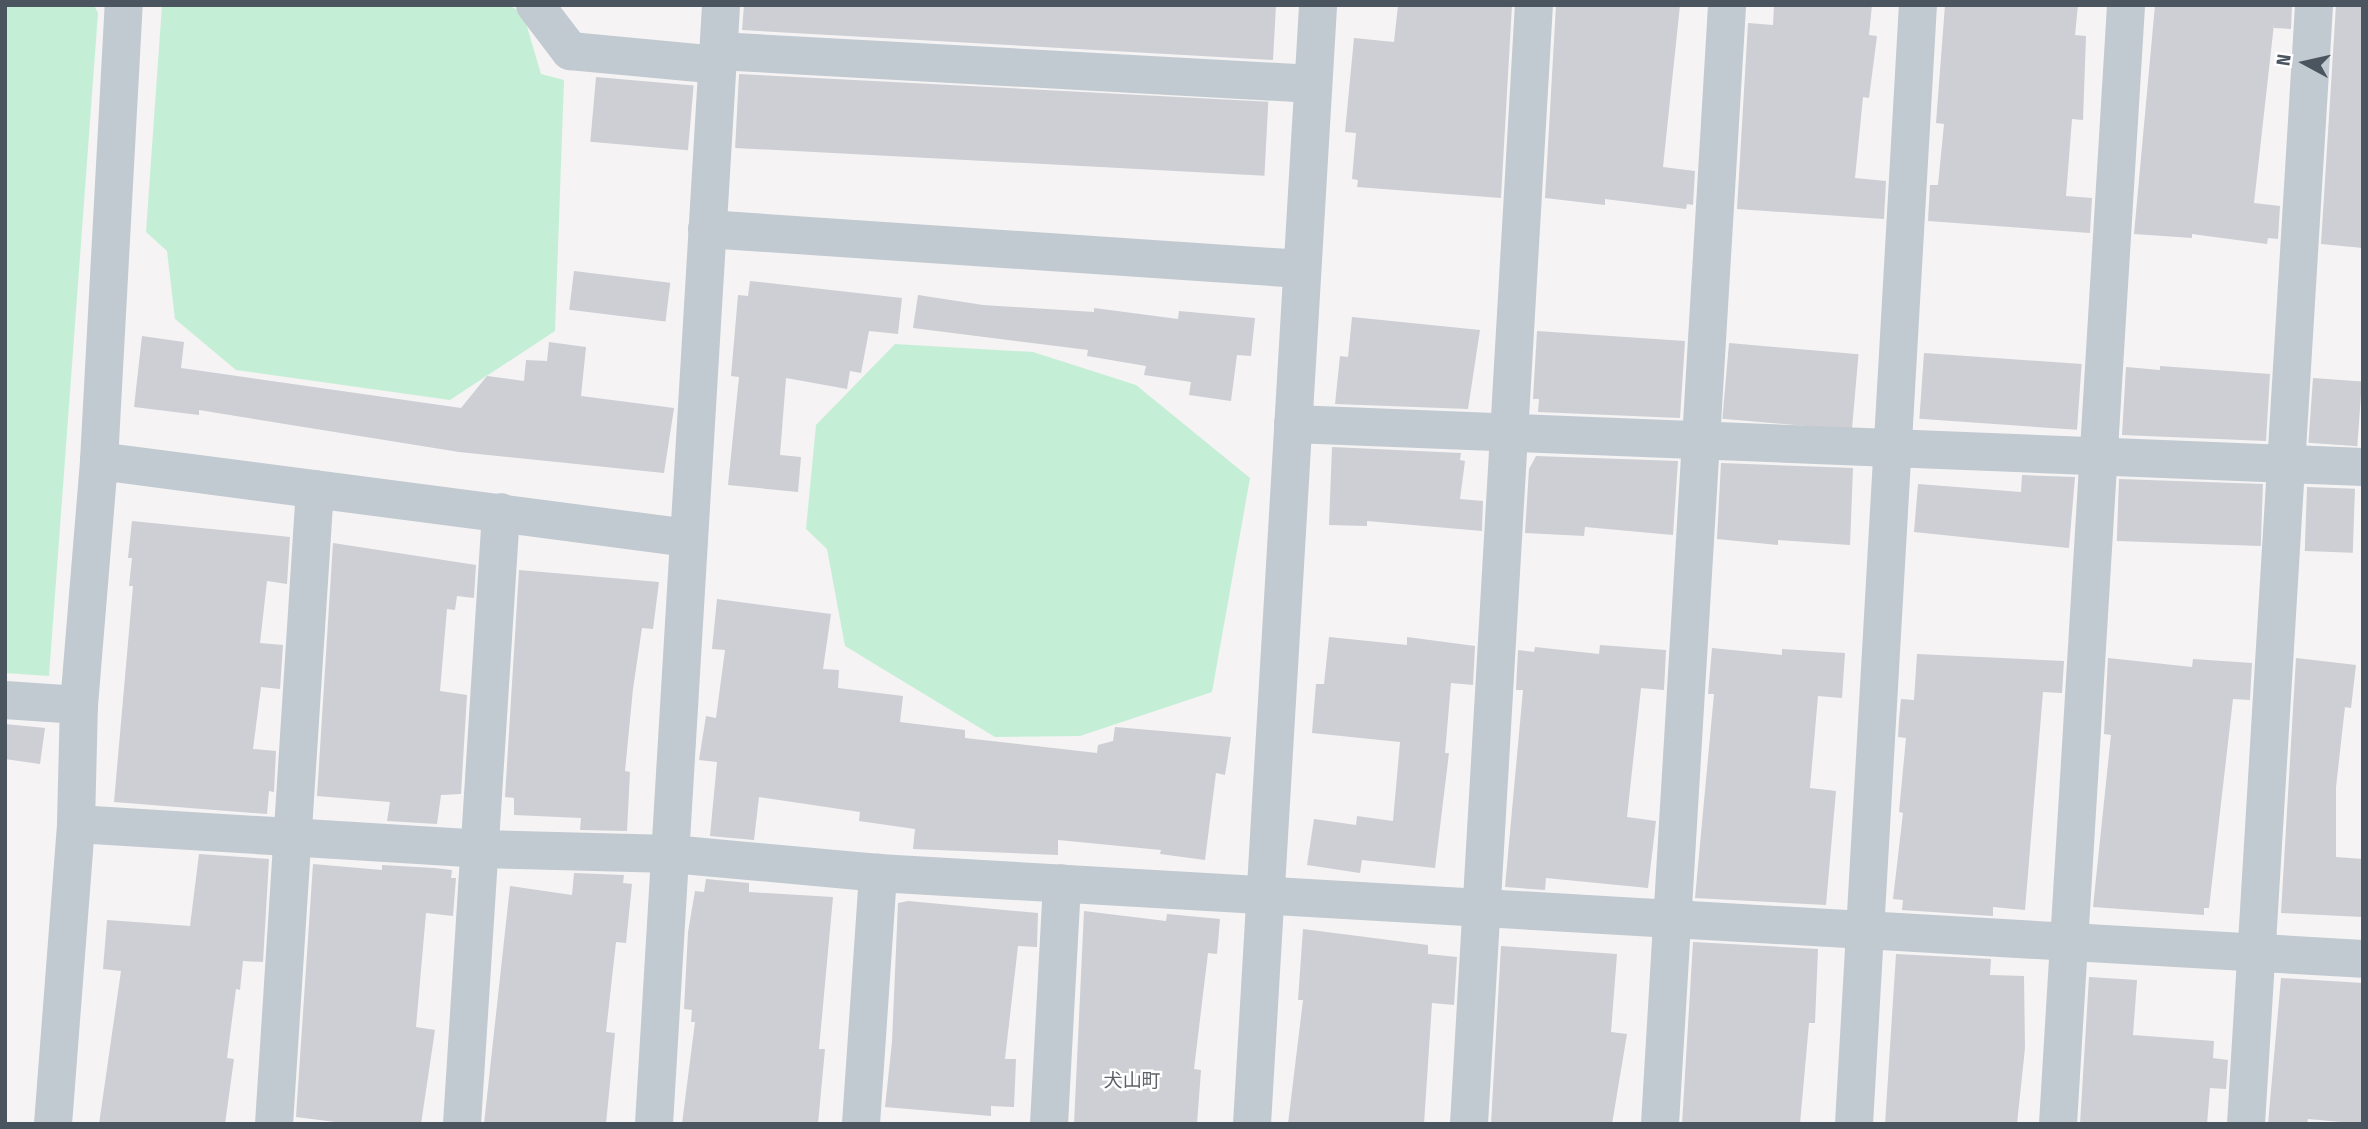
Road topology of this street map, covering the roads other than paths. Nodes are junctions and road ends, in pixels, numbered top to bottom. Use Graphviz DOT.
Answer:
graph roads {
  1 [pos="124,5"];
  2 [pos="535,5"];
  3 [pos="720,5"];
  4 [pos="1318,5"];
  5 [pos="1534,5"];
  6 [pos="1727,5"];
  7 [pos="1917,5"];
  8 [pos="2126,5"];
  9 [pos="2314,5"];
  10 [pos="718,58"];
  11 [pos="1313,85"];
  12 [pos="707,229"];
  13 [pos="1302,269"];
  14 [pos="1293,424"];
  15 [pos="1509,433"];
  16 [pos="1700,440"];
  17 [pos="1889,448"];
  18 [pos="2099,456"];
  19 [pos="99,461"];
  20 [pos="2284,464"];
  21 [pos="2363,467"];
  22 [pos="315,489"];
  23 [pos="501,512"];
  24 [pos="689,538"];
  25 [pos="5,700"];
  26 [pos="79,705"];
  27 [pos="76,824"];
  28 [pos="293,835"];
  29 [pos="479,849"];
  30 [pos="670,854"];
  31 [pos="878,873"];
  32 [pos="1062,883"];
  33 [pos="1266,894"];
  34 [pos="1481,908"];
  35 [pos="1673,919"];
  36 [pos="1866,928"];
  37 [pos="2070,945"];
  38 [pos="2259,954"];
  39 [pos="2363,959"];
  40 [pos="52,1124"];
  41 [pos="274,1124"];
  42 [pos="462,1124"];
  43 [pos="654,1124"];
  44 [pos="861,1124"];
  45 [pos="1049,1124"];
  46 [pos="1252,1124"];
  47 [pos="1469,1124"];
  48 [pos="1660,1124"];
  49 [pos="1854,1124"];
  50 [pos="2058,1124"];
  51 [pos="2246,1124"];
  1 -- 19 [label="street"];
  2 -- 10 [label="street"];
  3 -- 10 [label="street"];
  4 -- 11 [label="street"];
  5 -- 15 [label="street"];
  6 -- 16 [label="street"];
  7 -- 17 [label="street"];
  8 -- 18 [label="street"];
  9 -- 20 [label="street"];
  10 -- 11 [label="street"];
  10 -- 12 [label="street"];
  11 -- 13 [label="street"];
  12 -- 13 [label="street"];
  12 -- 24 [label="street"];
  13 -- 14 [label="street"];
  14 -- 15 [label="street"];
  14 -- 33 [label="street"];
  15 -- 16 [label="street"];
  15 -- 34 [label="street"];
  16 -- 17 [label="street"];
  16 -- 35 [label="street"];
  17 -- 18 [label="street"];
  17 -- 36 [label="street"];
  18 -- 20 [label="street"];
  18 -- 37 [label="street"];
  19 -- 22 [label="street"];
  19 -- 26 [label="street"];
  20 -- 21 [label="street"];
  20 -- 38 [label="street"];
  22 -- 23 [label="street"];
  22 -- 28 [label="street"];
  23 -- 24 [label="street"];
  23 -- 29 [label="street"];
  24 -- 30 [label="street"];
  25 -- 26 [label="street"];
  26 -- 27 [label="street"];
  27 -- 28 [label="street"];
  27 -- 40 [label="street"];
  28 -- 29 [label="street"];
  28 -- 41 [label="street"];
  29 -- 30 [label="street"];
  29 -- 42 [label="street"];
  30 -- 31 [label="street"];
  30 -- 43 [label="street"];
  31 -- 32 [label="street"];
  31 -- 44 [label="street"];
  32 -- 33 [label="street"];
  32 -- 45 [label="street"];
  33 -- 34 [label="street"];
  33 -- 46 [label="street"];
  34 -- 35 [label="street"];
  34 -- 47 [label="street"];
  35 -- 36 [label="street"];
  35 -- 48 [label="street"];
  36 -- 37 [label="street"];
  36 -- 49 [label="street"];
  37 -- 38 [label="street"];
  37 -- 50 [label="street"];
  38 -- 39 [label="street"];
  38 -- 51 [label="street"];
}
